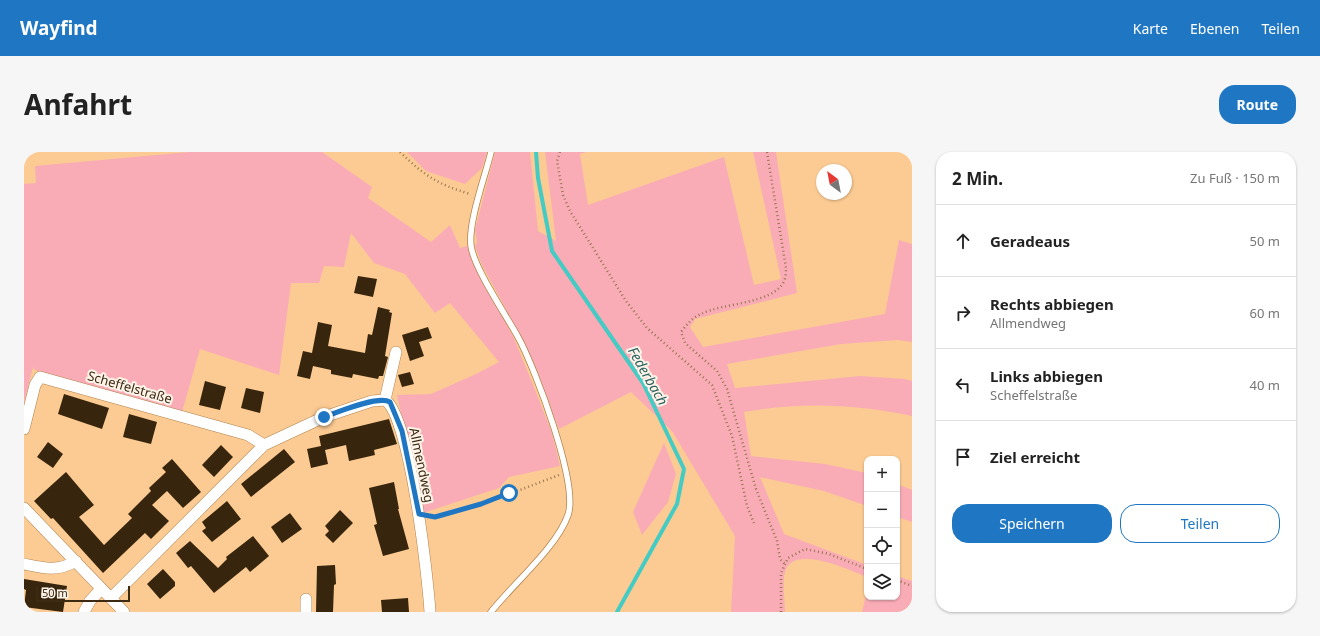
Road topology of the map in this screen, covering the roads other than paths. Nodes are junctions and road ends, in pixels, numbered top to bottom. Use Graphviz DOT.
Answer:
graph roads {
  1 [pos="491,152"];
  2 [pos="396,352"];
  3 [pos="385,400"];
  4 [pos="24,430"];
  5 [pos="264,445"];
  6 [pos="24,508"];
  7 [pos="76,561"];
  8 [pos="24,564"];
  9 [pos="101,589"];
  10 [pos="111,598"];
  11 [pos="306,599"];
  12 [pos="84,612"];
  13 [pos="124,612"];
  14 [pos="306,612"];
  15 [pos="430,612"];
  16 [pos="491,612"];
  1 -- 16 [label="lane"];
  2 -- 3 [label="street"];
  3 -- 5 [label="street"];
  3 -- 15 [label="street, Allmendweg"];
  4 -- 5 [label="street, Scheffelstraße"];
  5 -- 10 [label="street"];
  6 -- 7 [label="street"];
  7 -- 8 [label="street"];
  7 -- 9 [label="street"];
  9 -- 10 [label="street"];
  9 -- 12 [label="street"];
  10 -- 13 [label="street"];
  11 -- 14 [label="street"];
}
